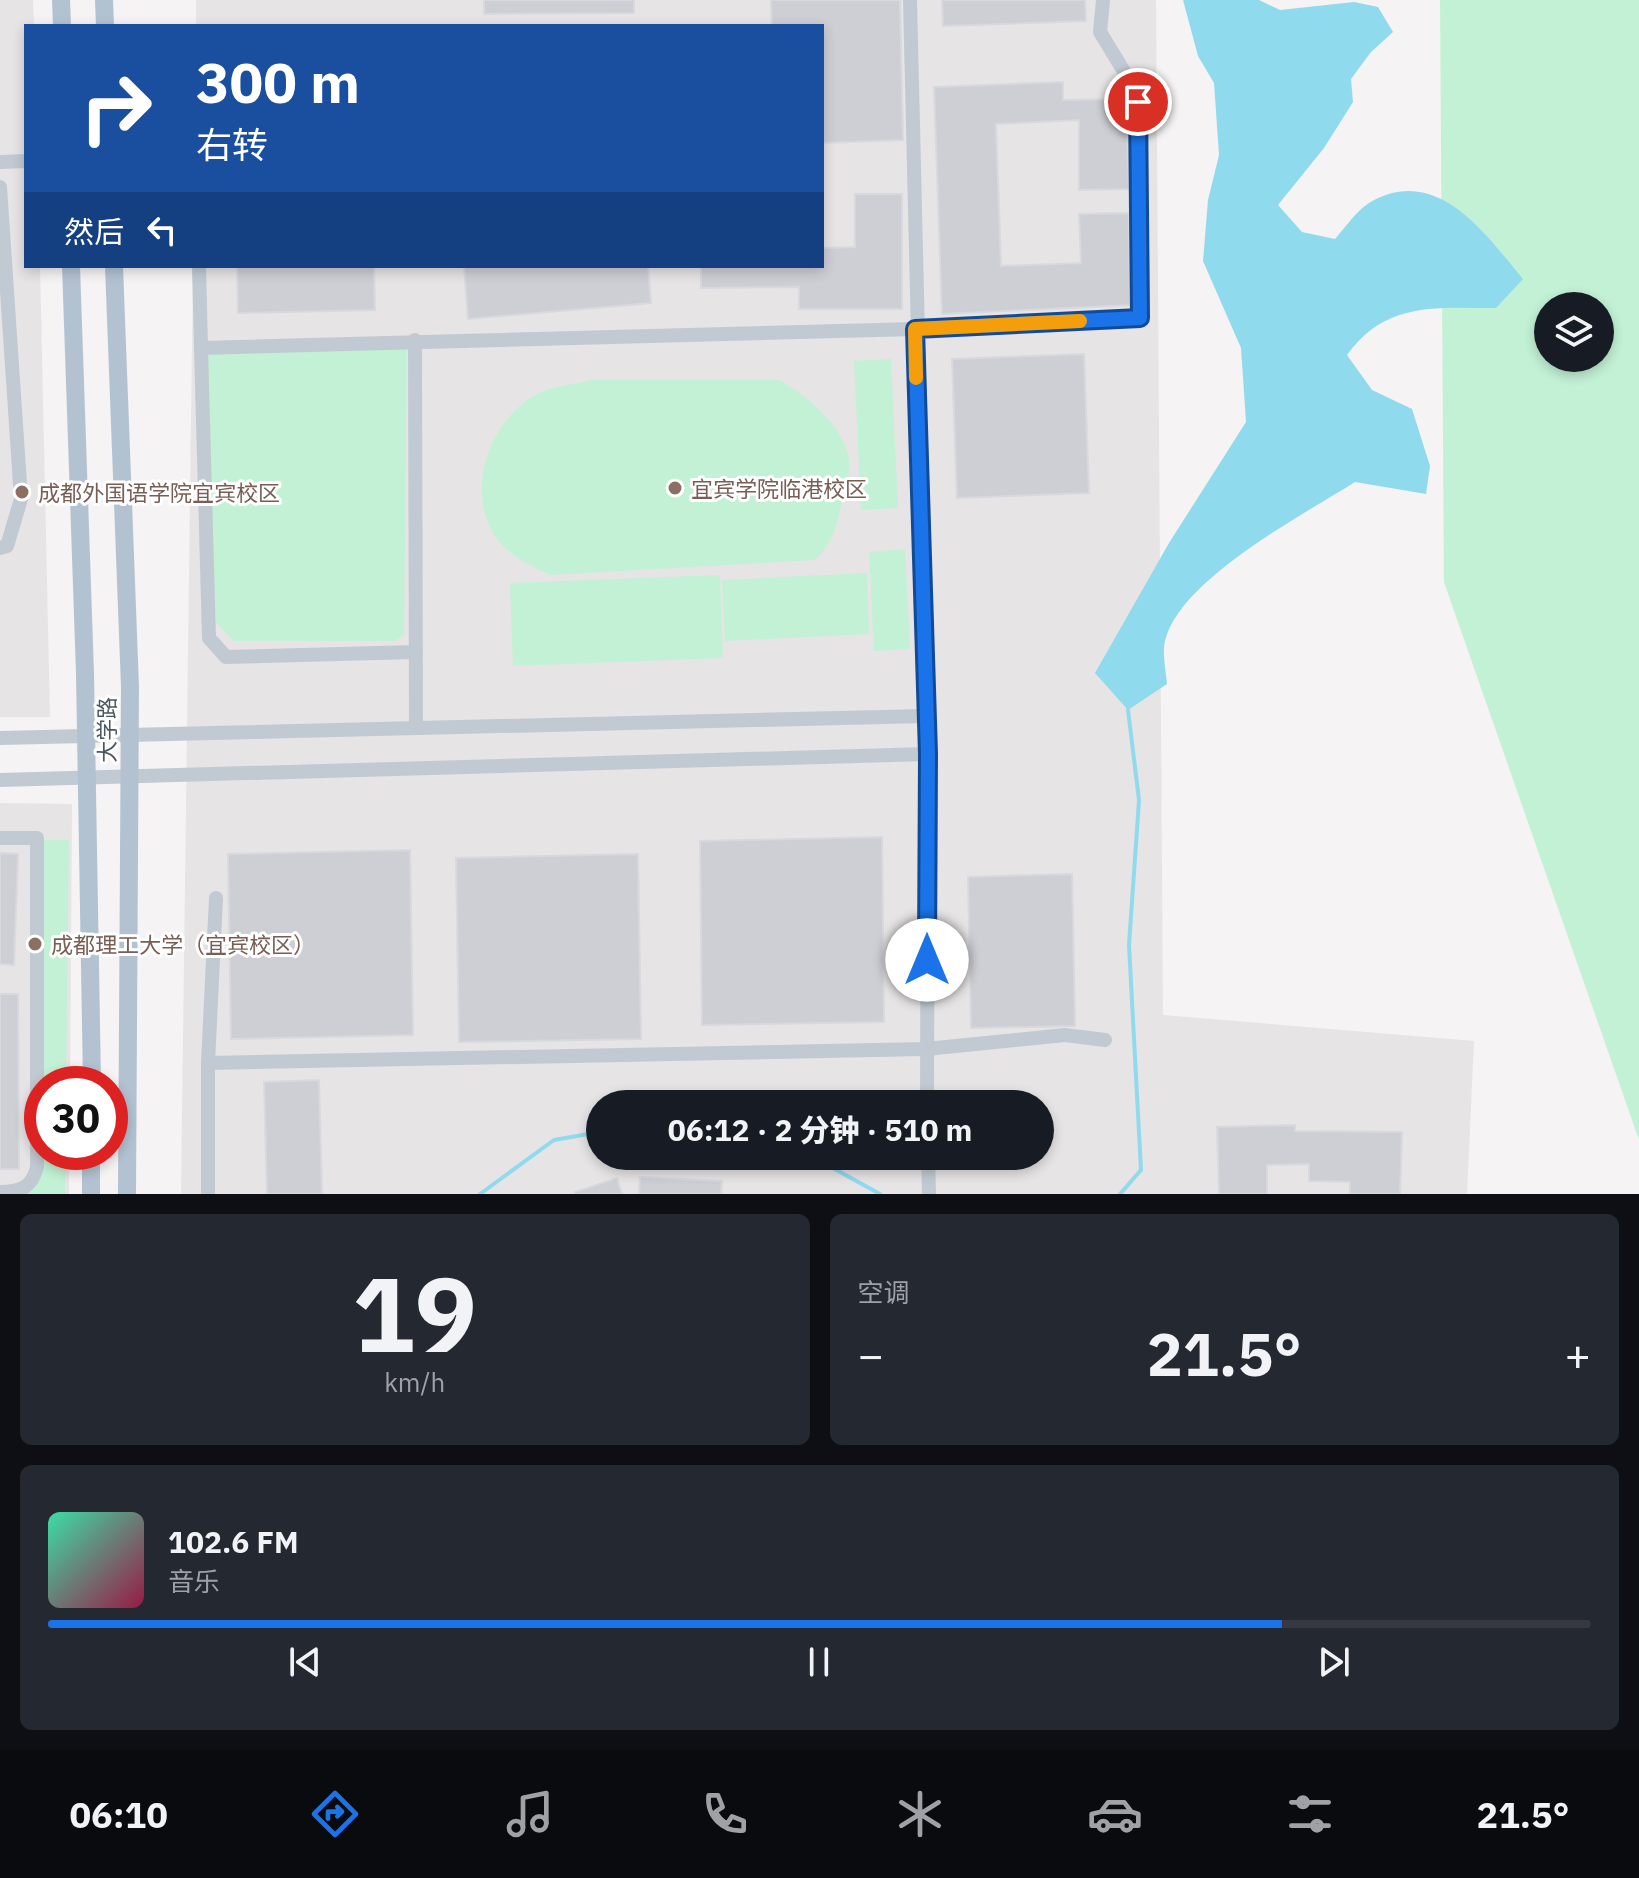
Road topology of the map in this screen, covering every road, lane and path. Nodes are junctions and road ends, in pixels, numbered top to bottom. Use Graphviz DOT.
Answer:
graph roads {
  1 [pos="61,0"];
  2 [pos="104,0"];
  3 [pos="910,0"];
  4 [pos="1103,0"];
  5 [pos="62,24"];
  6 [pos="105,24"];
  7 [pos="24,161"];
  8 [pos="0,162"];
  9 [pos="0,187"];
  10 [pos="71,268"];
  11 [pos="114,268"];
  12 [pos="199,268"];
  13 [pos="915,329"];
  14 [pos="415,340"];
  15 [pos="201,348"];
  16 [pos="0,548"];
  17 [pos="416,652"];
  18 [pos="925,716"];
  19 [pos="416,728"];
  20 [pos="86,737"];
  21 [pos="130,737"];
  22 [pos="0,738"];
  23 [pos="928,754"];
  24 [pos="130,777"];
  25 [pos="87,778"];
  26 [pos="0,780"];
  27 [pos="0,838"];
  28 [pos="216,898"];
  29 [pos="1105,1040"];
  30 [pos="926,1049"];
  31 [pos="208,1063"];
  32 [pos="92,1066"];
  33 [pos="927,1090"];
  34 [pos="91,1170"];
  35 [pos="928,1170"];
  36 [pos="0,1192"];
  37 [pos="91,1194"];
  38 [pos="127,1194"];
  39 [pos="208,1194"];
  40 [pos="929,1194"];
  1 -- 5 [label="main road"];
  2 -- 6 [label="main road"];
  3 -- 13 [label="street"];
  4 -- 13 [label="street"];
  7 -- 8 [label="street"];
  9 -- 16 [label="street"];
  10 -- 20 [label="main road, 大学路"];
  11 -- 21 [label="main road, 大学路"];
  12 -- 15 [label="street"];
  13 -- 14 [label="street"];
  13 -- 18 [label="street"];
  14 -- 15 [label="street"];
  14 -- 17 [label="street"];
  15 -- 17 [label="street"];
  17 -- 19 [label="street"];
  18 -- 19 [label="street"];
  18 -- 23 [label="street"];
  19 -- 21 [label="street"];
  20 -- 21 [label="street"];
  20 -- 22 [label="street"];
  20 -- 25 [label="main road, 大学路"];
  21 -- 24 [label="main road, 大学路"];
  23 -- 24 [label="street"];
  23 -- 30 [label="street"];
  24 -- 25 [label="street"];
  24 -- 38 [label="main road, 大学路"];
  25 -- 26 [label="street"];
  25 -- 32 [label="main road, 大学路"];
  27 -- 36 [label="street"];
  28 -- 31 [label="street"];
  29 -- 30 [label="street"];
  30 -- 31 [label="street"];
  30 -- 33 [label="street"];
  31 -- 39 [label="street"];
  34 -- 37 [label="main road"];
  35 -- 40 [label="street"];
}
